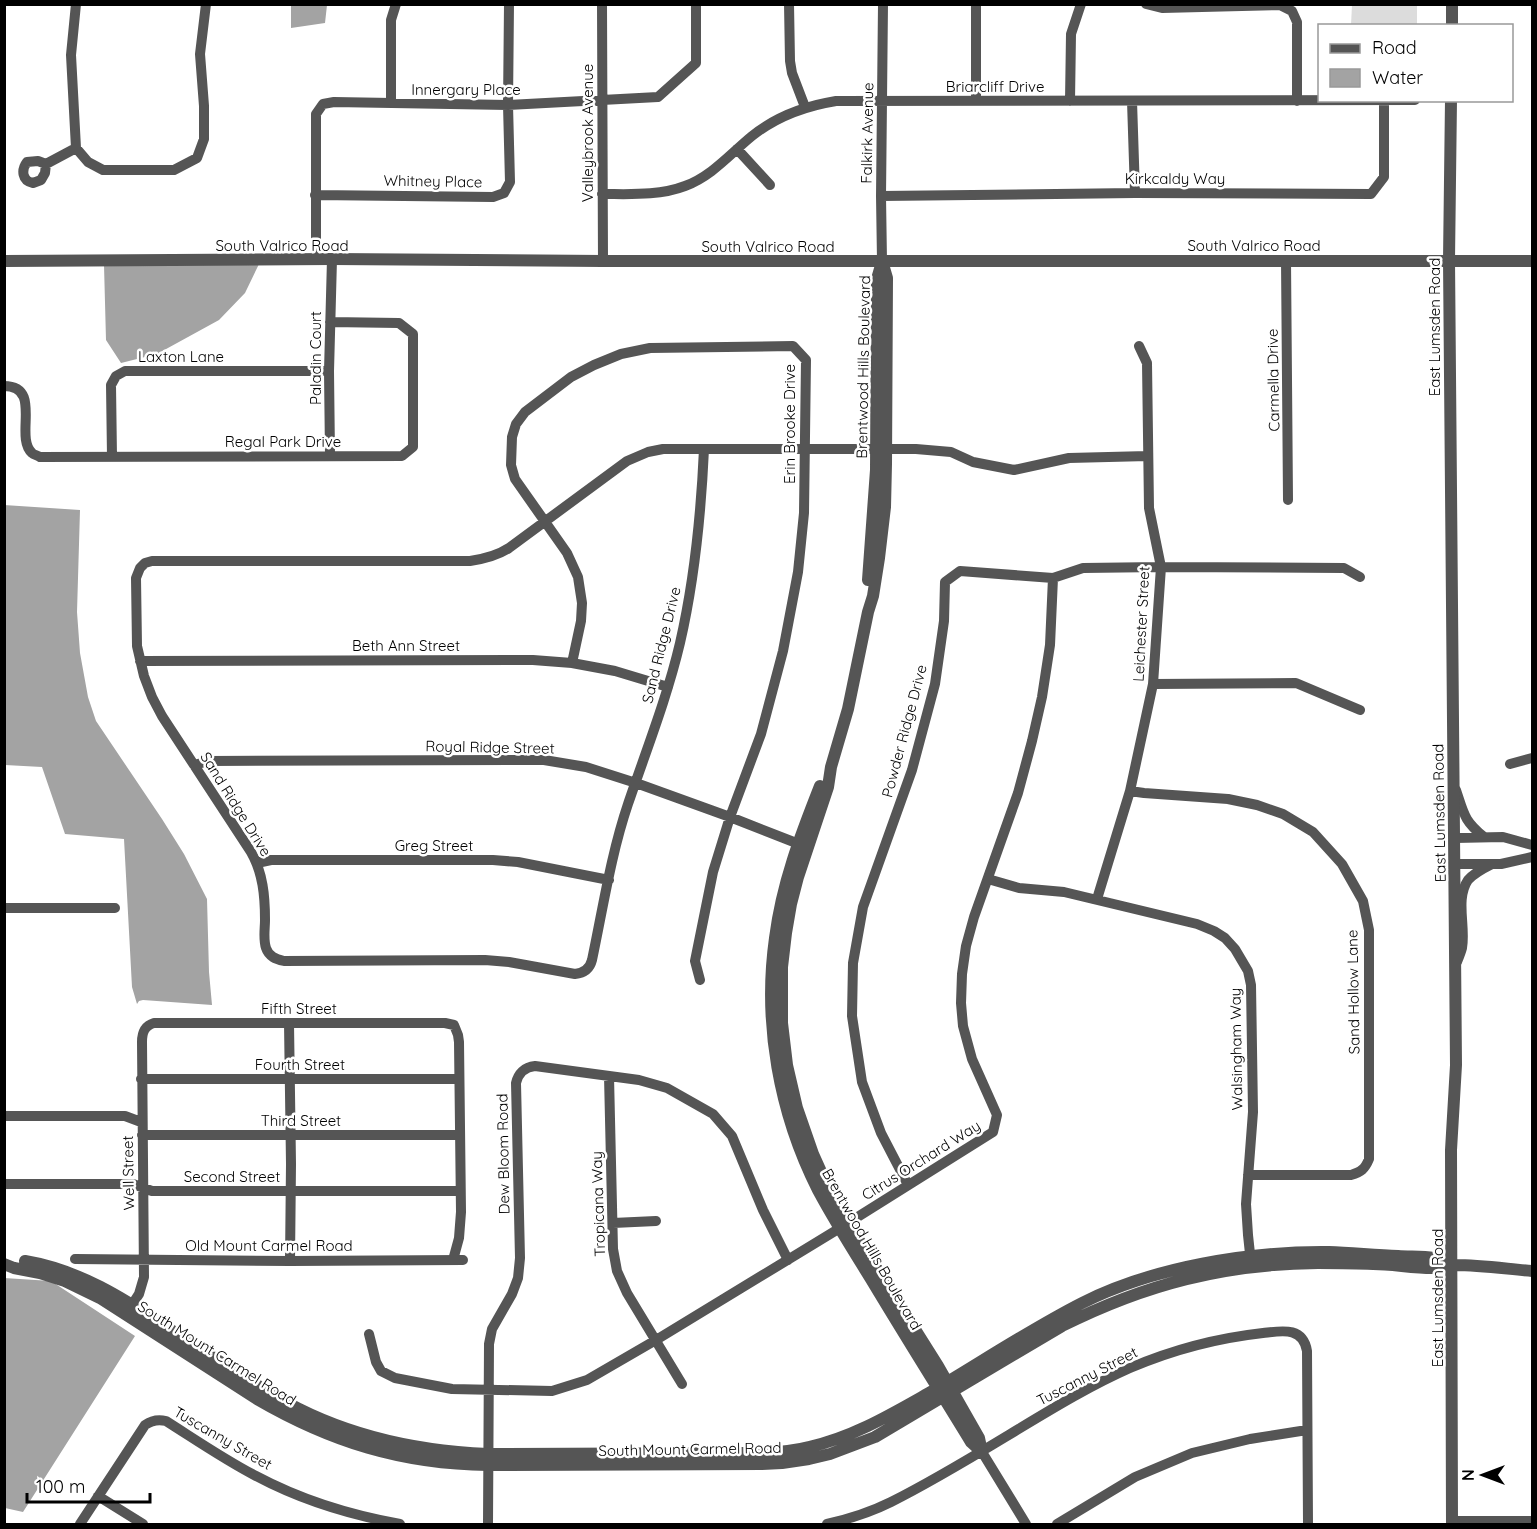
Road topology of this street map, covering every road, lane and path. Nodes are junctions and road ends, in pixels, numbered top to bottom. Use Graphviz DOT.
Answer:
graph roads {
  1 [pos="76,4"];
  2 [pos="206,4"];
  3 [pos="396,4"];
  4 [pos="508,4"];
  5 [pos="602,4"];
  6 [pos="696,4"];
  7 [pos="789,4"];
  8 [pos="883,4"];
  9 [pos="976,4"];
  10 [pos="1081,4"];
  11 [pos="1146,4"];
  12 [pos="1452,4"];
  13 [pos="1452,24"];
  14 [pos="601,100"];
  15 [pos="1132,100"];
  16 [pos="882,101"];
  17 [pos="976,101"];
  18 [pos="1070,101"];
  19 [pos="1297,101"];
  20 [pos="1318,101"];
  21 [pos="1384,102"];
  22 [pos="1451,102"];
  23 [pos="391,103"];
  24 [pos="508,105"];
  25 [pos="805,107"];
  26 [pos="75,148"];
  27 [pos="737,149"];
  28 [pos="46,164"];
  29 [pos="770,185"];
  30 [pos="1135,193"];
  31 [pos="602,194"];
  32 [pos="315,195"];
  33 [pos="881,196"];
  34 [pos="332,259"];
  35 [pos="316,260"];
  36 [pos="1286,260"];
  37 [pos="1449,260"];
  38 [pos="4,261"];
  39 [pos="603,261"];
  40 [pos="882,261"];
  41 [pos="1533,261"];
  42 [pos="330,322"];
  43 [pos="1139,346"];
  44 [pos="329,371"];
  45 [pos="4,386"];
  46 [pos="805,448"];
  47 [pos="705,449"];
  48 [pos="881,449"];
  49 [pos="330,456"];
  50 [pos="1148,456"];
  51 [pos="112,457"];
  52 [pos="1288,500"];
  53 [pos="545,522"];
  54 [pos="1161,567"];
  55 [pos="1360,577"];
  56 [pos="1053,578"];
  57 [pos="140,661"];
  58 [pos="572,663"];
  59 [pos="1153,684"];
  60 [pos="668,687"];
  61 [pos="1360,710"];
  62 [pos="1533,758"];
  63 [pos="1510,764"];
  64 [pos="194,765"];
  65 [pos="636,783"];
  66 [pos="1454,783"];
  67 [pos="1130,791"];
  68 [pos="730,816"];
  69 [pos="1484,837"];
  70 [pos="1455,838"];
  71 [pos="802,845"];
  72 [pos="1533,845"];
  73 [pos="1533,856"];
  74 [pos="257,863"];
  75 [pos="1455,864"];
  76 [pos="1492,864"];
  77 [pos="988,879"];
  78 [pos="609,880"];
  79 [pos="1097,899"];
  80 [pos="4,908"];
  81 [pos="115,908"];
  82 [pos="1455,968"];
  83 [pos="700,980"];
  84 [pos="289,1023"];
  85 [pos="146,1027"];
  86 [pos="609,1077"];
  87 [pos="141,1079"];
  88 [pos="289,1079"];
  89 [pos="459,1079"];
  90 [pos="4,1116"];
  91 [pos="141,1122"];
  92 [pos="142,1135"];
  93 [pos="290,1135"];
  94 [pos="460,1135"];
  95 [pos="1248,1175"];
  96 [pos="4,1184"];
  97 [pos="908,1185"];
  98 [pos="143,1188"];
  99 [pos="290,1191"];
  100 [pos="460,1191"];
  101 [pos="656,1221"];
  102 [pos="613,1223"];
  103 [pos="844,1225"];
  104 [pos="75,1259"];
  105 [pos="144,1260"];
  106 [pos="788,1260"];
  107 [pos="290,1261"];
  108 [pos="1251,1262"];
  109 [pos="4,1263"];
  110 [pos="1452,1265"];
  111 [pos="1533,1271"];
  112 [pos="129,1309"];
  113 [pos="369,1334"];
  114 [pos="656,1340"];
  115 [pos="682,1384"];
  116 [pos="945,1389"];
  117 [pos="488,1390"];
  118 [pos="1307,1430"];
  119 [pos="982,1452"];
  120 [pos="488,1459"];
  121 [pos="98,1496"];
  122 [pos="1533,1521"];
  123 [pos="1452,1522"];
  124 [pos="80,1524"];
  125 [pos="143,1524"];
  126 [pos="400,1524"];
  127 [pos="488,1524"];
  128 [pos="827,1524"];
  129 [pos="1026,1524"];
  130 [pos="1057,1524"];
  131 [pos="1308,1524"];
  1 -- 26 [label="street"];
  2 -- 26 [label="street"];
  3 -- 23 [label="street"];
  4 -- 24 [label="street, Whitney Place"];
  5 -- 14 [label="street, Valleybrook Avenue"];
  6 -- 14 [label="street, Innergary Place"];
  7 -- 25 [label="street"];
  8 -- 16 [label="street, Falkirk Avenue"];
  9 -- 17 [label="street"];
  10 -- 18 [label="street"];
  11 -- 19 [label="street"];
  12 -- 13 [label="street"];
  14 -- 24 [label="street, Innergary Place"];
  14 -- 31 [label="street, Valleybrook Avenue"];
  15 -- 18 [label="street, Briarcliff Drive"];
  15 -- 19 [label="street, Briarcliff Drive"];
  15 -- 30 [label="street"];
  16 -- 17 [label="street, Briarcliff Drive"];
  16 -- 25 [label="street, Briarcliff Drive"];
  16 -- 33 [label="street, Falkirk Avenue"];
  17 -- 18 [label="street, Briarcliff Drive"];
  19 -- 20 [label="street, Briarcliff Drive"];
  21 -- 30 [label="street, Kirkcaldy Way"];
  22 -- 37 [label="street, East Lumsden Road"];
  23 -- 24 [label="street, Innergary Place"];
  23 -- 32 [label="street, Innergary Place"];
  24 -- 32 [label="street, Whitney Place"];
  25 -- 27 [label="street, Briarcliff Drive"];
  26 -- 28 [label="street"];
  27 -- 29 [label="street"];
  27 -- 31 [label="street, Briarcliff Drive"];
  30 -- 33 [label="street, Kirkcaldy Way"];
  31 -- 39 [label="street, Valleybrook Avenue"];
  32 -- 35 [label="street, Innergary Place"];
  33 -- 40 [label="street, Falkirk Avenue"];
  34 -- 35 [label="street, South Valrico Road"];
  34 -- 39 [label="street, South Valrico Road"];
  34 -- 42 [label="street, Paladin Court"];
  35 -- 38 [label="street, South Valrico Road"];
  36 -- 37 [label="street, South Valrico Road"];
  36 -- 40 [label="street, South Valrico Road"];
  36 -- 52 [label="street, Carmella Drive"];
  37 -- 41 [label="street, South Valrico Road"];
  37 -- 66 [label="street, East Lumsden Road"];
  39 -- 40 [label="street, South Valrico Road"];
  40 -- 48 [label="street, Brentwood Hills Boulevard"];
  42 -- 44 [label="street, Paladin Court"];
  42 -- 49 [label="street, Regal Park Drive"];
  43 -- 50 [label="street, Leichester Street"];
  44 -- 49 [label="street, Paladin Court"];
  44 -- 51 [label="street, Laxton Lane"];
  45 -- 51 [label="street, Regal Park Drive"];
  46 -- 47 [label="street, Sand Ridge Drive"];
  46 -- 48 [label="street, Sand Ridge Drive"];
  46 -- 53 [label="street, Erin Brooke Drive"];
  46 -- 68 [label="street, Erin Brooke Drive"];
  47 -- 53 [label="street, Sand Ridge Drive"];
  47 -- 60 [label="street, Sand Ridge Drive"];
  48 -- 50 [label="street, Sand Ridge Drive"];
  48 -- 71 [label="street, Brentwood Hills Boulevard"];
  49 -- 51 [label="street, Regal Park Drive"];
  50 -- 54 [label="street, Leichester Street"];
  53 -- 57 [label="street, Sand Ridge Drive"];
  53 -- 58 [label="street, Erin Brooke Drive"];
  54 -- 55 [label="street, Powder Ridge Drive"];
  54 -- 56 [label="street, Powder Ridge Drive"];
  54 -- 59 [label="street, Leichester Street"];
  56 -- 77 [label="street, Citrus Orchard Way"];
  56 -- 97 [label="street, Powder Ridge Drive"];
  57 -- 58 [label="street, Beth Ann Street"];
  57 -- 64 [label="street, Sand Ridge Drive"];
  58 -- 60 [label="street, Beth Ann Street"];
  59 -- 61 [label="street"];
  59 -- 67 [label="street, Leichester Street"];
  60 -- 65 [label="street, Sand Ridge Drive"];
  62 -- 63 [label="street"];
  64 -- 65 [label="street, Royal Ridge Street"];
  64 -- 74 [label="street, Sand Ridge Drive"];
  65 -- 68 [label="street, Royal Ridge Street"];
  65 -- 78 [label="street, Sand Ridge Drive"];
  66 -- 69 [label="street"];
  66 -- 70 [label="street, East Lumsden Road"];
  67 -- 79 [label="street, Leichester Street"];
  67 -- 95 [label="street, Sand Hollow Lane"];
  68 -- 71 [label="street, Royal Ridge Street"];
  68 -- 83 [label="street, Erin Brooke Drive"];
  69 -- 70 [label="street"];
  69 -- 72 [label="street"];
  70 -- 75 [label="street, East Lumsden Road"];
  71 -- 103 [label="street, Brentwood Hills Boulevard"];
  73 -- 76 [label="street"];
  74 -- 78 [label="street, Greg Street"];
  74 -- 78 [label="street, Sand Ridge Drive"];
  75 -- 76 [label="street"];
  75 -- 82 [label="street, East Lumsden Road"];
  76 -- 82 [label="street"];
  77 -- 79 [label="street, Walsingham Way"];
  77 -- 97 [label="street, Citrus Orchard Way"];
  79 -- 95 [label="street, Walsingham Way"];
  80 -- 81 [label="street"];
  82 -- 110 [label="street, East Lumsden Road"];
  84 -- 85 [label="street, Fifth Street"];
  84 -- 88 [label="street"];
  84 -- 89 [label="street, Fifth Street"];
  85 -- 87 [label="street, Well Street"];
  86 -- 102 [label="street, Tropicana Way"];
  86 -- 106 [label="street, Dew Bloom Road"];
  86 -- 117 [label="street, Dew Bloom Road"];
  87 -- 88 [label="street, Fourth Street"];
  87 -- 91 [label="street, Well Street"];
  88 -- 89 [label="street, Fourth Street"];
  88 -- 93 [label="street"];
  89 -- 94 [label="street"];
  90 -- 91 [label="street"];
  91 -- 92 [label="street, Well Street"];
  92 -- 93 [label="street, Third Street"];
  92 -- 98 [label="street, Well Street"];
  93 -- 94 [label="street, Third Street"];
  93 -- 99 [label="street"];
  94 -- 100 [label="street"];
  95 -- 108 [label="street, Walsingham Way"];
  96 -- 98 [label="street, Second Street"];
  97 -- 103 [label="street, Citrus Orchard Way"];
  98 -- 99 [label="street, Second Street"];
  98 -- 105 [label="street, Well Street"];
  99 -- 100 [label="street, Second Street"];
  99 -- 107 [label="street"];
  100 -- 107 [label="street, Old Mount Carmel Road"];
  101 -- 102 [label="street"];
  102 -- 114 [label="street, Tropicana Way"];
  103 -- 106 [label="street, Citrus Orchard Way"];
  103 -- 116 [label="street, Brentwood Hills Boulevard"];
  104 -- 105 [label="street, Old Mount Carmel Road"];
  105 -- 107 [label="street, Old Mount Carmel Road"];
  105 -- 112 [label="street, Well Street"];
  106 -- 114 [label="street, Citrus Orchard Way"];
  108 -- 110 [label="street, South Mount Carmel Road"];
  108 -- 116 [label="street, South Mount Carmel Road"];
  109 -- 112 [label="street, South Mount Carmel Road"];
  110 -- 111 [label="street, South Mount Carmel Road"];
  110 -- 123 [label="street, East Lumsden Road"];
  112 -- 120 [label="street, South Mount Carmel Road"];
  113 -- 117 [label="street, Citrus Orchard Way"];
  114 -- 115 [label="street, Tropicana Way"];
  114 -- 117 [label="street, Citrus Orchard Way"];
  116 -- 119 [label="street, Brentwood Hills Boulevard"];
  116 -- 120 [label="street, South Mount Carmel Road"];
  117 -- 120 [label="street, Dew Bloom Road"];
  118 -- 119 [label="street, Tuscanny Street"];
  118 -- 130 [label="street"];
  118 -- 131 [label="street, Tuscanny Street"];
  119 -- 128 [label="street, Tuscanny Street"];
  119 -- 129 [label="street, Brentwood Hills Boulevard"];
  120 -- 127 [label="street, Dew Bloom Road"];
  121 -- 124 [label="street, Tuscanny Street"];
  121 -- 125 [label="street"];
  121 -- 126 [label="street, Tuscanny Street"];
  122 -- 123 [label="street"];
}
